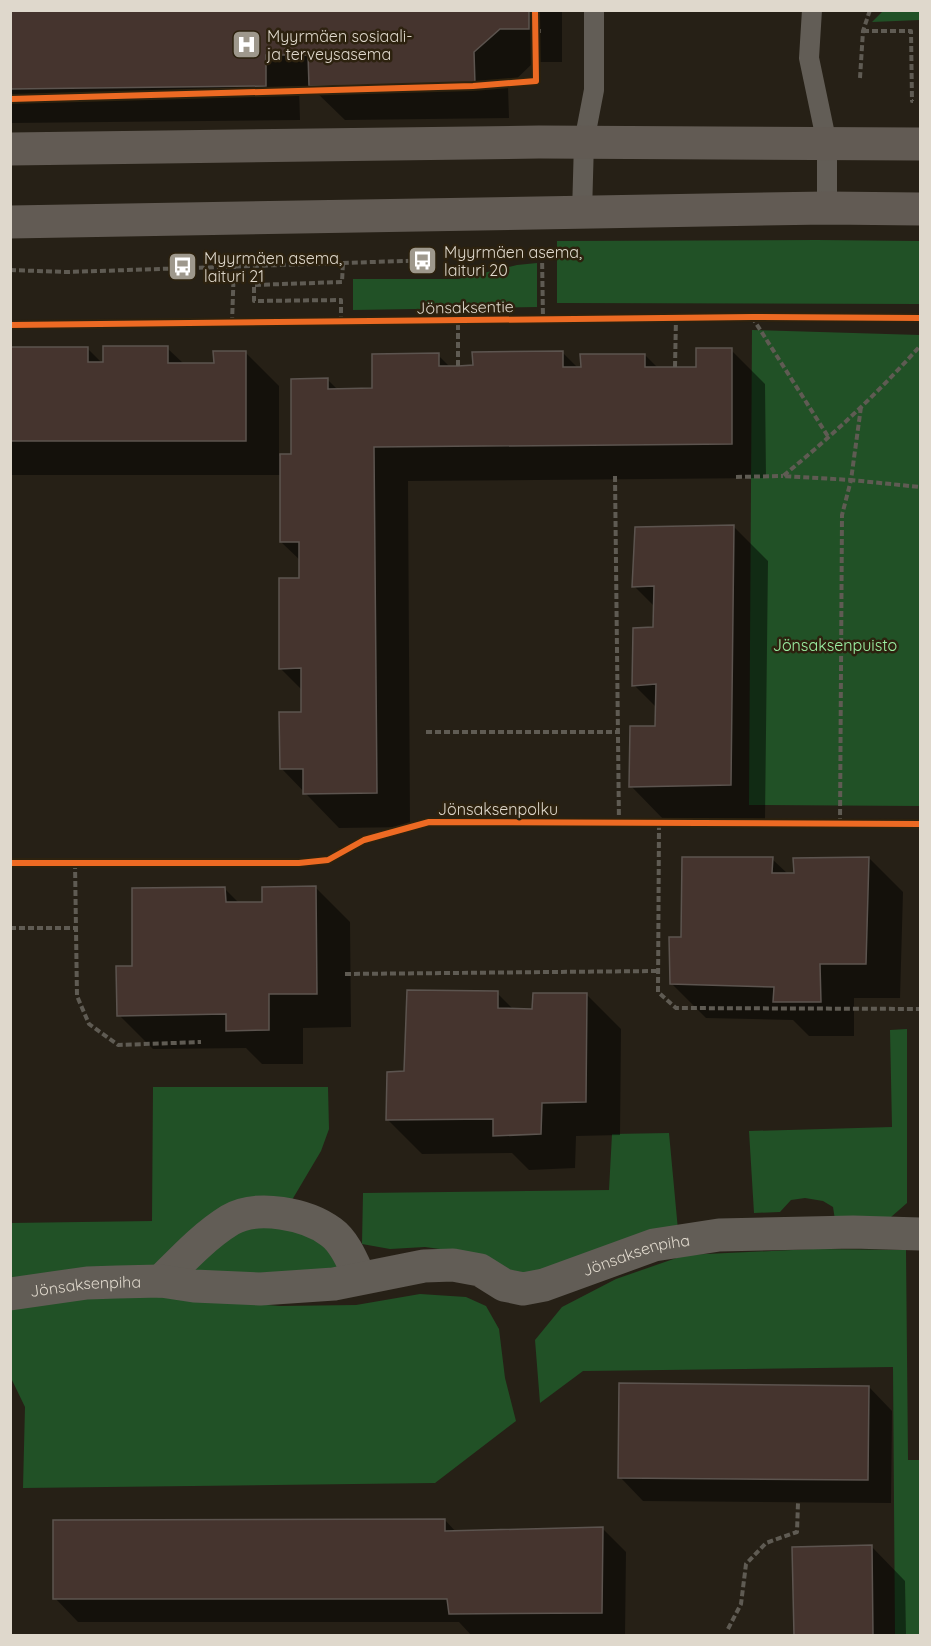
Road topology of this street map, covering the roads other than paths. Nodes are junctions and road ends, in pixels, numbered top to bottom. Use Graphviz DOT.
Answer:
graph roads {
  1 [pos="594,10"];
  2 [pos="812,10"];
  3 [pos="584,142"];
  4 [pos="827,144"];
  5 [pos="921,144"];
  6 [pos="10,149"];
  7 [pos="827,208"];
  8 [pos="921,208"];
  9 [pos="582,213"];
  10 [pos="10,222"];
  11 [pos="921,1234"];
  12 [pos="360,1278"];
  13 [pos="161,1281"];
  14 [pos="10,1294"];
  1 -- 3 [label="lane"];
  2 -- 4 [label="lane"];
  3 -- 4 [label="main road"];
  3 -- 6 [label="main road"];
  3 -- 9 [label="lane"];
  4 -- 5 [label="main road"];
  4 -- 7 [label="lane"];
  7 -- 8 [label="main road"];
  7 -- 9 [label="main road"];
  9 -- 10 [label="main road"];
  11 -- 12 [label="street, Jönsaksenpiha"];
  12 -- 13 [label="street, Jönsaksenpiha"];
  12 -- 13 [label="street, Jönsaksenpiha"];
  13 -- 14 [label="street, Jönsaksenpiha"];
}
